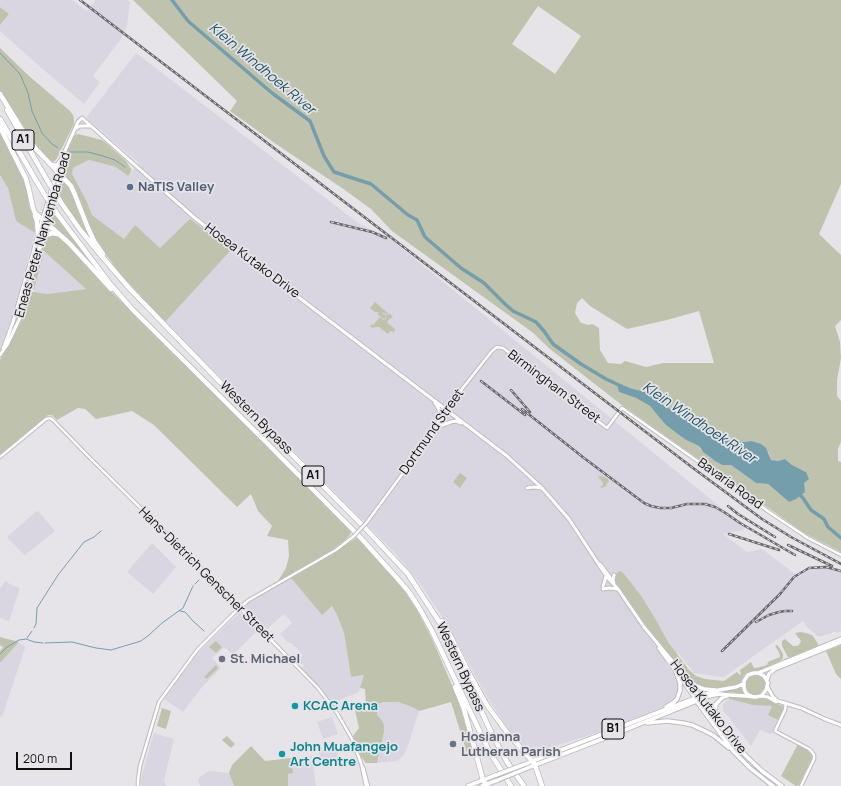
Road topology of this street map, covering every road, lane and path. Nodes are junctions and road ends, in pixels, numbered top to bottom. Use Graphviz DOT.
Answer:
graph roads {
  1 [pos="0,94"];
  2 [pos="0,98"];
  3 [pos="82,118"];
  4 [pos="0,120"];
  5 [pos="0,126"];
  6 [pos="91,126"];
  7 [pos="75,129"];
  8 [pos="70,140"];
  9 [pos="60,162"];
  10 [pos="52,165"];
  11 [pos="58,173"];
  12 [pos="34,213"];
  13 [pos="42,220"];
  14 [pos="47,224"];
  15 [pos="38,234"];
  16 [pos="57,234"];
  17 [pos="40,247"];
  18 [pos="117,275"];
  19 [pos="134,311"];
  20 [pos="501,347"];
  21 [pos="3,350"];
  22 [pos="0,355"];
  23 [pos="429,396"];
  24 [pos="434,400"];
  25 [pos="622,408"];
  26 [pos="448,410"];
  27 [pos="463,423"];
  28 [pos="437,427"];
  29 [pos="470,428"];
  30 [pos="0,457"];
  31 [pos="527,488"];
  32 [pos="542,488"];
  33 [pos="841,555"];
  34 [pos="408,574"];
  35 [pos="606,575"];
  36 [pos="612,583"];
  37 [pos="618,589"];
  38 [pos="239,608"];
  39 [pos="432,631"];
  40 [pos="841,639"];
  41 [pos="654,640"];
  42 [pos="841,642"];
  43 [pos="824,648"];
  44 [pos="819,650"];
  45 [pos="676,672"];
  46 [pos="682,673"];
  47 [pos="758,673"];
  48 [pos="767,680"];
  49 [pos="743,684"];
  50 [pos="768,686"];
  51 [pos="719,690"];
  52 [pos="730,694"];
  53 [pos="761,696"];
  54 [pos="753,697"];
  55 [pos="698,698"];
  56 [pos="787,704"];
  57 [pos="656,712"];
  58 [pos="717,721"];
  59 [pos="841,725"];
  60 [pos="635,726"];
  61 [pos="733,751"];
  62 [pos="531,764"];
  63 [pos="484,784"];
  64 [pos="771,785"];
  65 [pos="138,786"];
  66 [pos="367,786"];
  67 [pos="468,786"];
  68 [pos="511,786"];
  69 [pos="524,786"];
  70 [pos="542,786"];
  71 [pos="782,786"];
  72 [pos="801,786"];
  1 -- 10 [label="highway"];
  2 -- 18 [label="highway, Western Bypass / A1, bridge"];
  3 -- 6 [label="main road, Hosea Kutako Drive"];
  3 -- 7 [label="main road, Eneas Peter Nanyemba Road"];
  4 -- 19 [label="highway, Western Bypass / A1, bridge"];
  5 -- 12 [label="highway"];
  6 -- 7 [label="main road"];
  6 -- 23 [label="main road, Hosea Kutako Drive"];
  7 -- 8 [label="main road, Eneas Peter Nanyemba Road"];
  8 -- 9 [label="main road, Eneas Peter Nanyemba Road"];
  8 -- 11 [label="main road, Eneas Peter Nanyemba Road"];
  9 -- 10 [label="highway"];
  9 -- 11 [label="main road, Eneas Peter Nanyemba Road"];
  10 -- 11 [label="highway"];
  11 -- 13 [label="main road, Eneas Peter Nanyemba Road"];
  11 -- 14 [label="main road, Eneas Peter Nanyemba Road"];
  11 -- 18 [label="highway"];
  12 -- 13 [label="highway"];
  12 -- 15 [label="highway"];
  13 -- 14 [label="highway"];
  13 -- 15 [label="main road, Eneas Peter Nanyemba Road"];
  14 -- 16 [label="highway"];
  14 -- 17 [label="main road, Eneas Peter Nanyemba Road"];
  15 -- 21 [label="main road, Eneas Peter Nanyemba Road"];
  16 -- 17 [label="highway"];
  16 -- 19 [label="highway"];
  17 -- 21 [label="main road, Eneas Peter Nanyemba Road"];
  18 -- 34 [label="highway, Western Bypass / A1"];
  19 -- 39 [label="highway, Western Bypass / A1"];
  20 -- 25 [label="street, Birmingham Street"];
  20 -- 26 [label="street, Dortmund Street"];
  21 -- 22 [label="main road, Eneas Peter Nanyemba Road"];
  23 -- 24 [label="main road, Hosea Kutako Drive"];
  23 -- 26 [label="main road, Hosea Kutako Drive"];
  24 -- 26 [label="main road, Hosea Kutako Drive"];
  24 -- 28 [label="main road"];
  25 -- 33 [label="street, Bavaria Road"];
  26 -- 27 [label="main road, Hosea Kutako Drive"];
  26 -- 28 [label="street, Dortmund Street"];
  26 -- 29 [label="main road, Hosea Kutako Drive"];
  27 -- 28 [label="main road"];
  27 -- 29 [label="main road, Hosea Kutako Drive"];
  28 -- 38 [label="street, Dortmund Street, bridge"];
  29 -- 32 [label="main road, Hosea Kutako Drive"];
  30 -- 38 [label="street, Hans-Dietrich Genscher Street"];
  31 -- 32 [label="main road"];
  32 -- 35 [label="main road, Hosea Kutako Drive"];
  34 -- 62 [label="highway"];
  34 -- 69 [label="highway, Western Bypass / A1"];
  35 -- 36 [label="main road, Hosea Kutako Drive"];
  35 -- 36 [label="main road"];
  35 -- 37 [label="main road"];
  36 -- 37 [label="main road, Hosea Kutako Drive"];
  37 -- 41 [label="main road, Hosea Kutako Drive"];
  38 -- 65 [label="street, Dortmund Street"];
  38 -- 66 [label="street, Hans-Dietrich Genscher Street"];
  39 -- 63 [label="highway"];
  39 -- 68 [label="highway, Western Bypass / A1"];
  40 -- 43 [label="main road"];
  41 -- 45 [label="main road, Hosea Kutako Drive"];
  41 -- 46 [label="main road, Hosea Kutako Drive"];
  42 -- 43 [label="main road"];
  43 -- 44 [label="main road"];
  44 -- 47 [label="main road"];
  44 -- 48 [label="main road"];
  45 -- 55 [label="main road, Hosea Kutako Drive"];
  45 -- 57 [label="main road"];
  46 -- 51 [label="main road"];
  46 -- 55 [label="main road, Hosea Kutako Drive"];
  47 -- 48 [label="main road"];
  47 -- 49 [label="main road"];
  48 -- 50 [label="main road"];
  49 -- 51 [label="main road"];
  49 -- 54 [label="main road"];
  50 -- 53 [label="main road"];
  50 -- 56 [label="main road"];
  51 -- 55 [label="main road"];
  52 -- 54 [label="main road"];
  52 -- 55 [label="main road"];
  52 -- 58 [label="main road"];
  53 -- 54 [label="main road"];
  53 -- 56 [label="main road"];
  55 -- 57 [label="main road, B1"];
  55 -- 58 [label="main road, Hosea Kutako Drive"];
  55 -- 60 [label="main road, B1"];
  55 -- 61 [label="main road, Hosea Kutako Drive"];
  56 -- 59 [label="main road"];
  56 -- 72 [label="street"];
  57 -- 62 [label="main road, B1"];
  58 -- 71 [label="main road, Hosea Kutako Drive"];
  60 -- 61 [label="main road, B1"];
  60 -- 62 [label="main road, B1"];
  61 -- 64 [label="main road, Hosea Kutako Drive / B1"];
  62 -- 63 [label="main road, bridge"];
  62 -- 63 [label="main road, bridge"];
  62 -- 70 [label="highway"];
  63 -- 67 [label="main road"];
}
